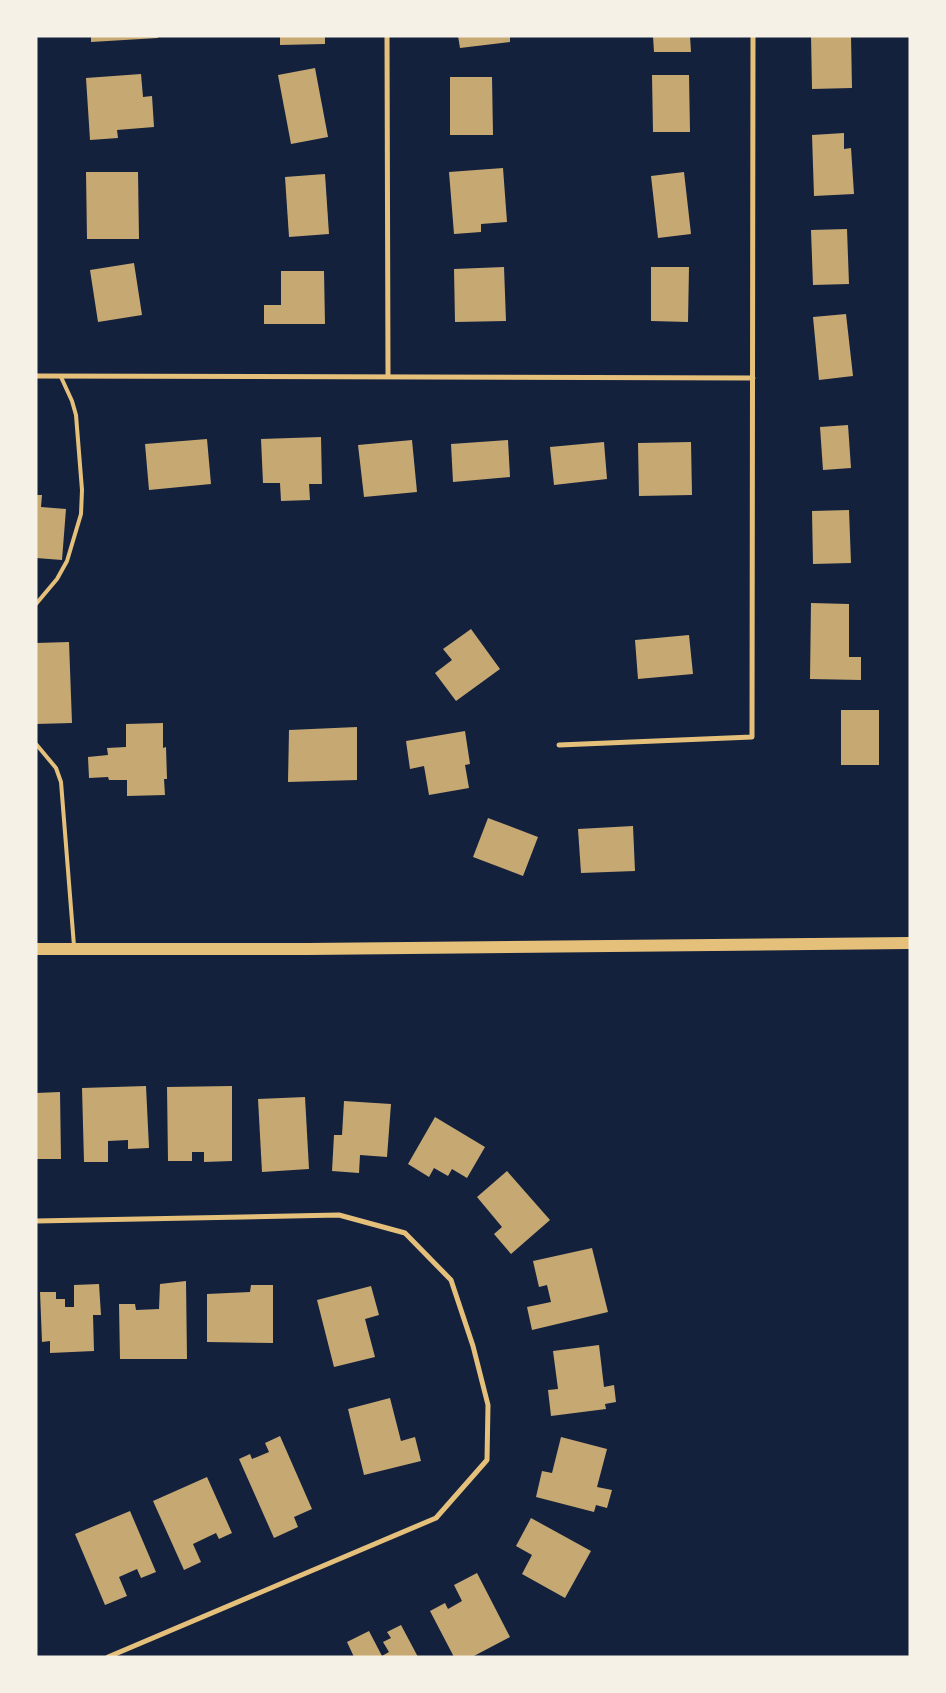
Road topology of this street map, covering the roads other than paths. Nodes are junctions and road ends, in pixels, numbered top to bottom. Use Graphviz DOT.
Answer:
graph roads {
  1 [pos="387,36"];
  2 [pos="753,36"];
  3 [pos="36,376"];
  4 [pos="388,376"];
  5 [pos="61,377"];
  6 [pos="753,378"];
  7 [pos="36,604"];
  8 [pos="36,744"];
  9 [pos="559,745"];
  10 [pos="910,942"];
  11 [pos="36,948"];
  12 [pos="74,948"];
  13 [pos="36,1221"];
  14 [pos="108,1657"];
  1 -- 4 [label="street"];
  2 -- 6 [label="street"];
  3 -- 5 [label="street"];
  4 -- 5 [label="street"];
  4 -- 6 [label="street"];
  5 -- 7 [label="lane"];
  6 -- 9 [label="street"];
  8 -- 12 [label="lane"];
  10 -- 12 [label="main road"];
  11 -- 12 [label="main road"];
  13 -- 14 [label="street"];
}
